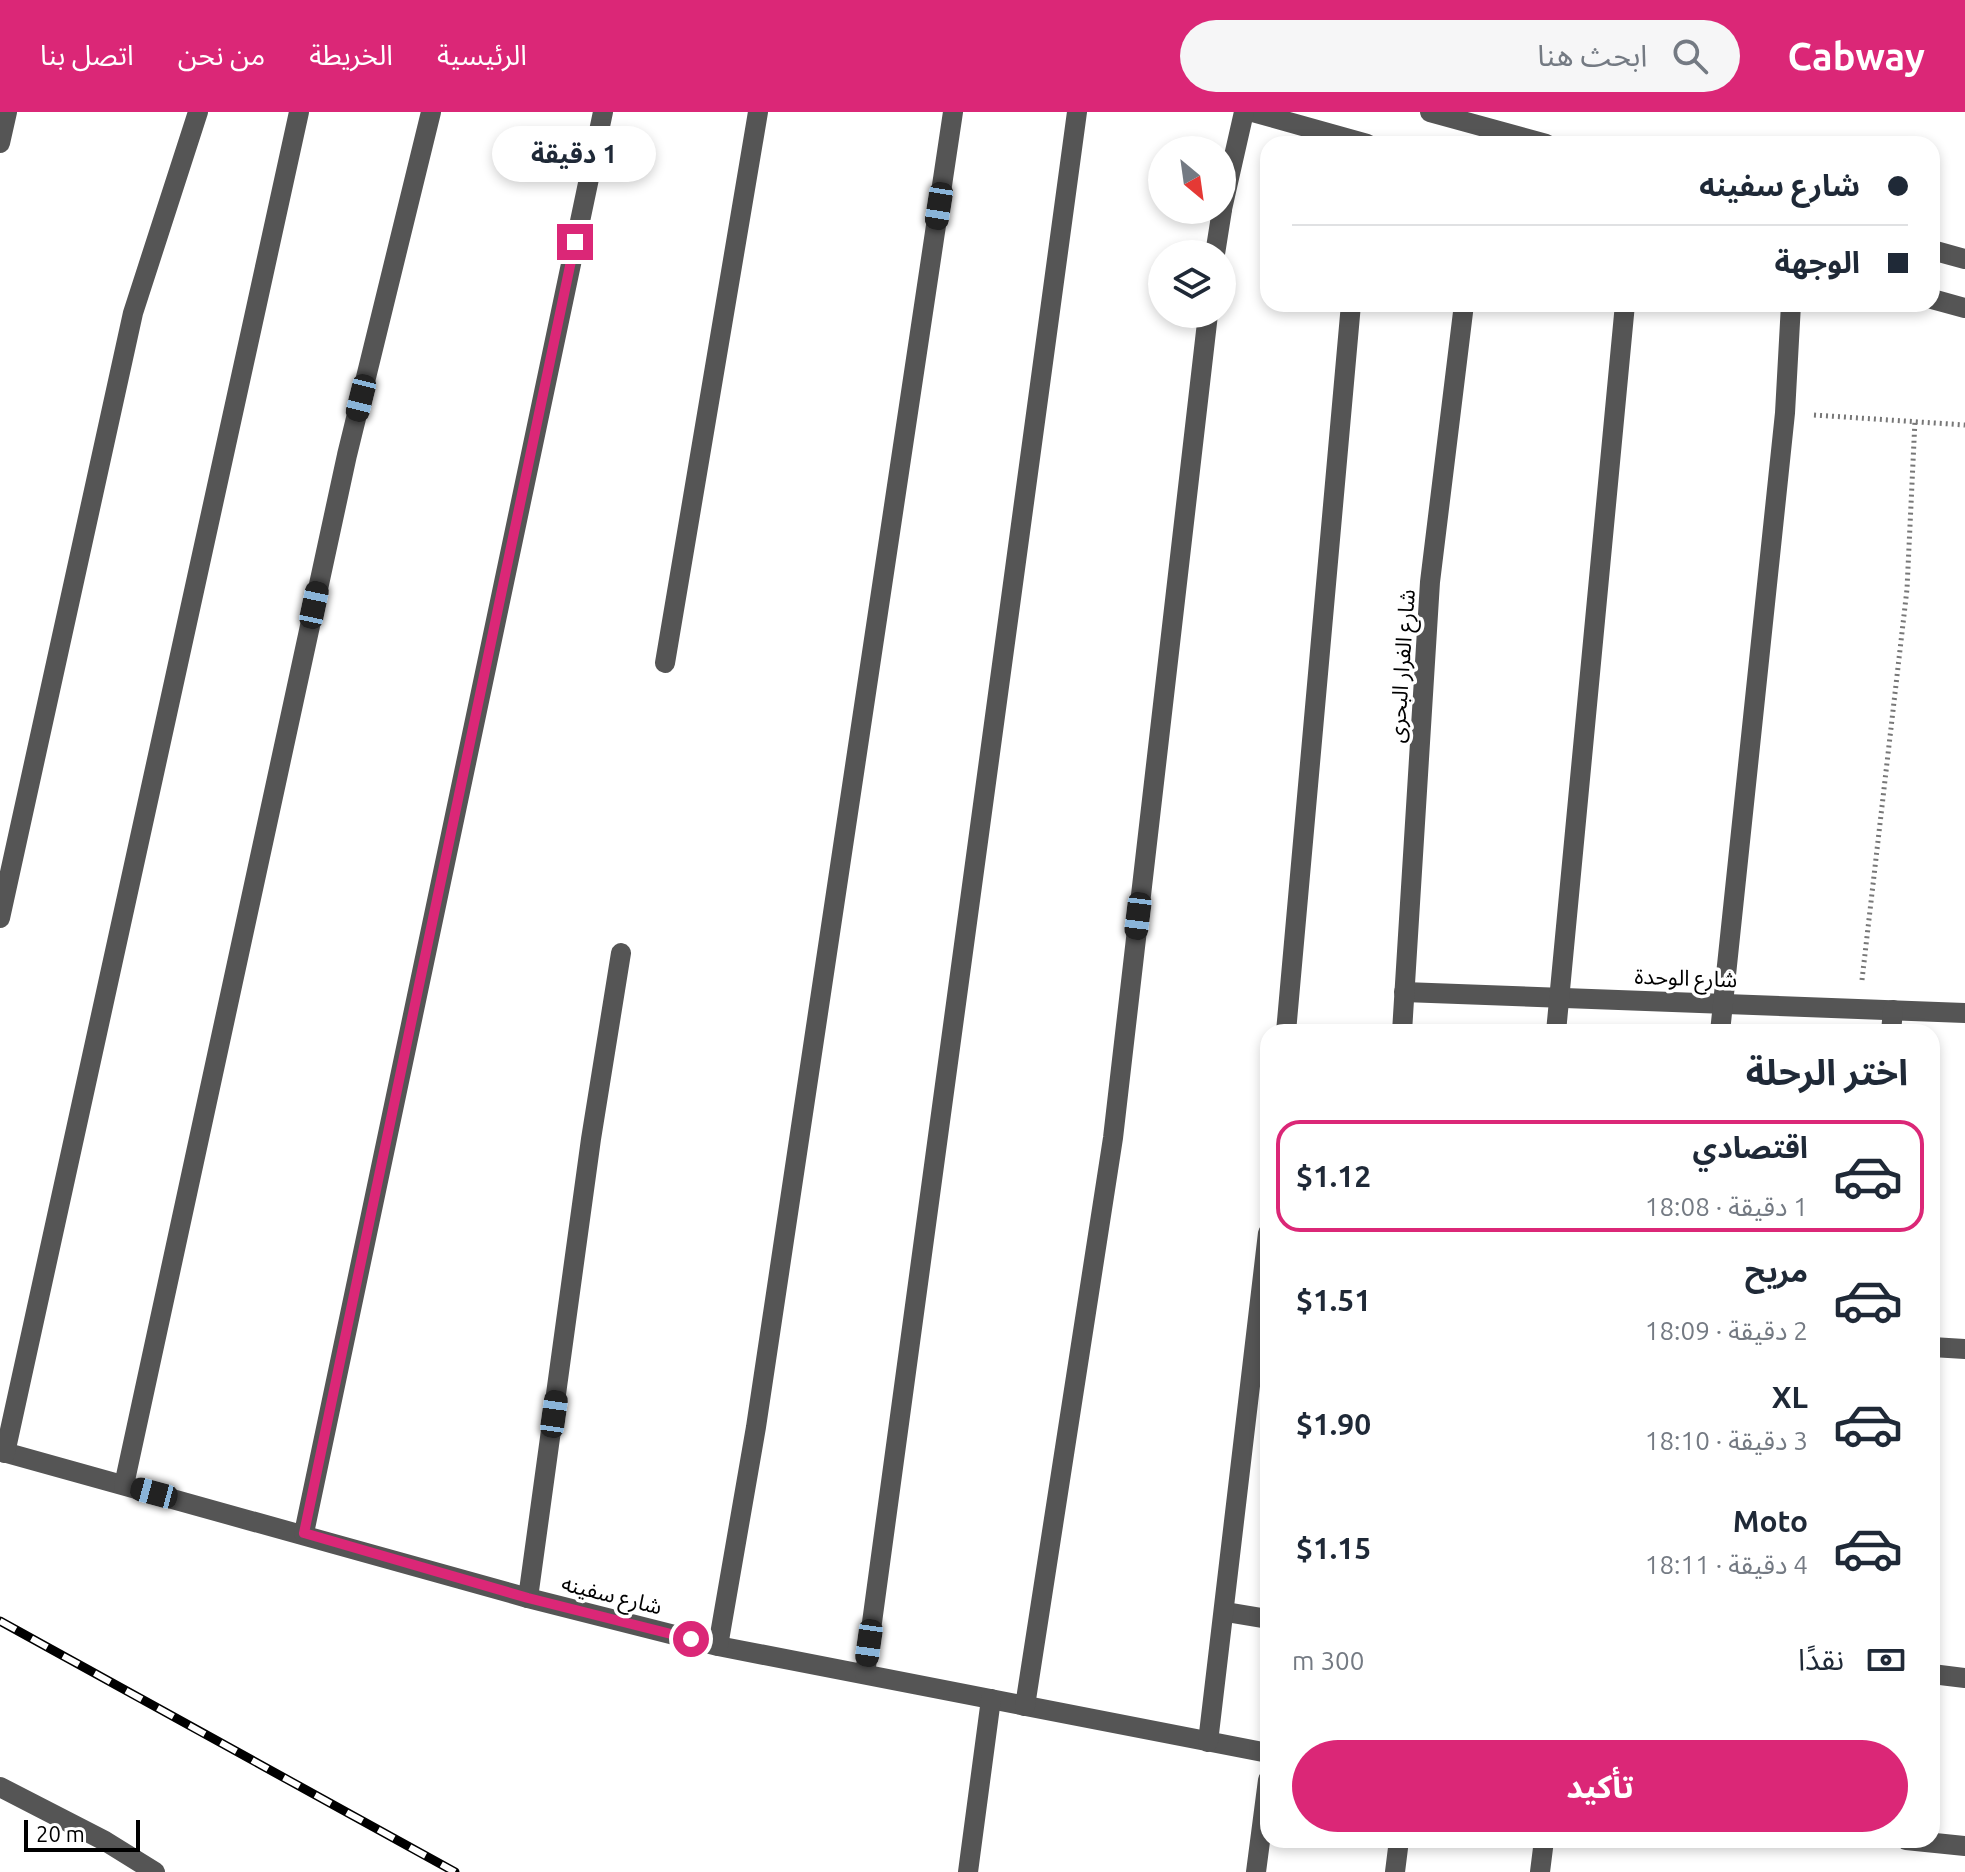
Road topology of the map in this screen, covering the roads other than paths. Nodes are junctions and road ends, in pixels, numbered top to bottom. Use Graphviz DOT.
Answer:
graph roads {
  1 [pos="7,112"];
  2 [pos="198,112"];
  3 [pos="299,112"];
  4 [pos="431,112"];
  5 [pos="603,112"];
  6 [pos="758,112"];
  7 [pos="953,112"];
  8 [pos="1077,112"];
  9 [pos="1244,112"];
  10 [pos="1253,112"];
  11 [pos="1430,112"];
  12 [pos="1338,136"];
  13 [pos="1517,136"];
  14 [pos="0,143"];
  15 [pos="1236,147"];
  16 [pos="1940,252"];
  17 [pos="1965,259"];
  18 [pos="1940,301"];
  19 [pos="1965,308"];
  20 [pos="1350,312"];
  21 [pos="1463,312"];
  22 [pos="1624,312"];
  23 [pos="1791,312"];
  24 [pos="1206,328"];
  25 [pos="665,663"];
  26 [pos="0,918"];
  27 [pos="621,953"];
  28 [pos="1404,992"];
  29 [pos="1558,996"];
  30 [pos="1723,1003"];
  31 [pos="1893,1010"];
  32 [pos="1965,1013"];
  33 [pos="1287,1024"];
  34 [pos="1402,1024"];
  35 [pos="1556,1024"];
  36 [pos="1721,1024"];
  37 [pos="1892,1024"];
  38 [pos="1260,1323"];
  39 [pos="1940,1347"];
  40 [pos="1965,1349"];
  41 [pos="2,1452"];
  42 [pos="124,1485"];
  43 [pos="304,1533"];
  44 [pos="528,1598"];
  45 [pos="1226,1612"];
  46 [pos="1260,1618"];
  47 [pos="718,1646"];
  48 [pos="865,1674"];
  49 [pos="1940,1675"];
  50 [pos="1965,1678"];
  51 [pos="991,1699"];
  52 [pos="1025,1706"];
  53 [pos="1208,1742"];
  54 [pos="1260,1752"];
  55 [pos="0,1787"];
  56 [pos="1260,1841"];
  57 [pos="1940,1843"];
  58 [pos="1965,1846"];
  59 [pos="1398,1848"];
  60 [pos="1543,1848"];
  61 [pos="155,1872"];
  62 [pos="968,1872"];
  63 [pos="1256,1872"];
  64 [pos="1395,1872"];
  65 [pos="1540,1872"];
  1 -- 14 [label="street"];
  2 -- 26 [label="street"];
  3 -- 41 [label="street"];
  4 -- 42 [label="street"];
  5 -- 43 [label="street"];
  6 -- 25 [label="street"];
  7 -- 47 [label="street"];
  8 -- 48 [label="street"];
  9 -- 15 [label="street"];
  10 -- 12 [label="street"];
  11 -- 13 [label="street"];
  16 -- 17 [label="street"];
  18 -- 19 [label="street"];
  20 -- 33 [label="street"];
  21 -- 28 [label="street, شارع الفرار البحرى"];
  22 -- 29 [label="street"];
  23 -- 30 [label="street"];
  24 -- 52 [label="street"];
  27 -- 44 [label="street"];
  28 -- 29 [label="street, شارع الوحدة"];
  28 -- 34 [label="street, شارع الفرار البحرى"];
  29 -- 30 [label="street, شارع الوحدة"];
  29 -- 35 [label="street"];
  30 -- 31 [label="street, شارع الوحدة"];
  30 -- 36 [label="street"];
  31 -- 32 [label="street, شارع الوحدة"];
  31 -- 37 [label="street"];
  38 -- 45 [label="street"];
  39 -- 40 [label="street"];
  41 -- 42 [label="street, شارع سفينه"];
  42 -- 43 [label="street, شارع سفينه"];
  43 -- 44 [label="street, شارع سفينه"];
  44 -- 47 [label="street, شارع سفينه"];
  45 -- 46 [label="street"];
  45 -- 53 [label="street"];
  47 -- 48 [label="street, شارع سفينه"];
  48 -- 51 [label="street, شارع سفينه"];
  49 -- 50 [label="street"];
  51 -- 52 [label="street, شارع سفينه"];
  51 -- 62 [label="street"];
  52 -- 53 [label="street, شارع سفينه"];
  53 -- 54 [label="street, شارع سفينه"];
  55 -- 61 [label="street"];
  56 -- 63 [label="street"];
  57 -- 58 [label="street"];
  59 -- 64 [label="street"];
  60 -- 65 [label="street"];
}
